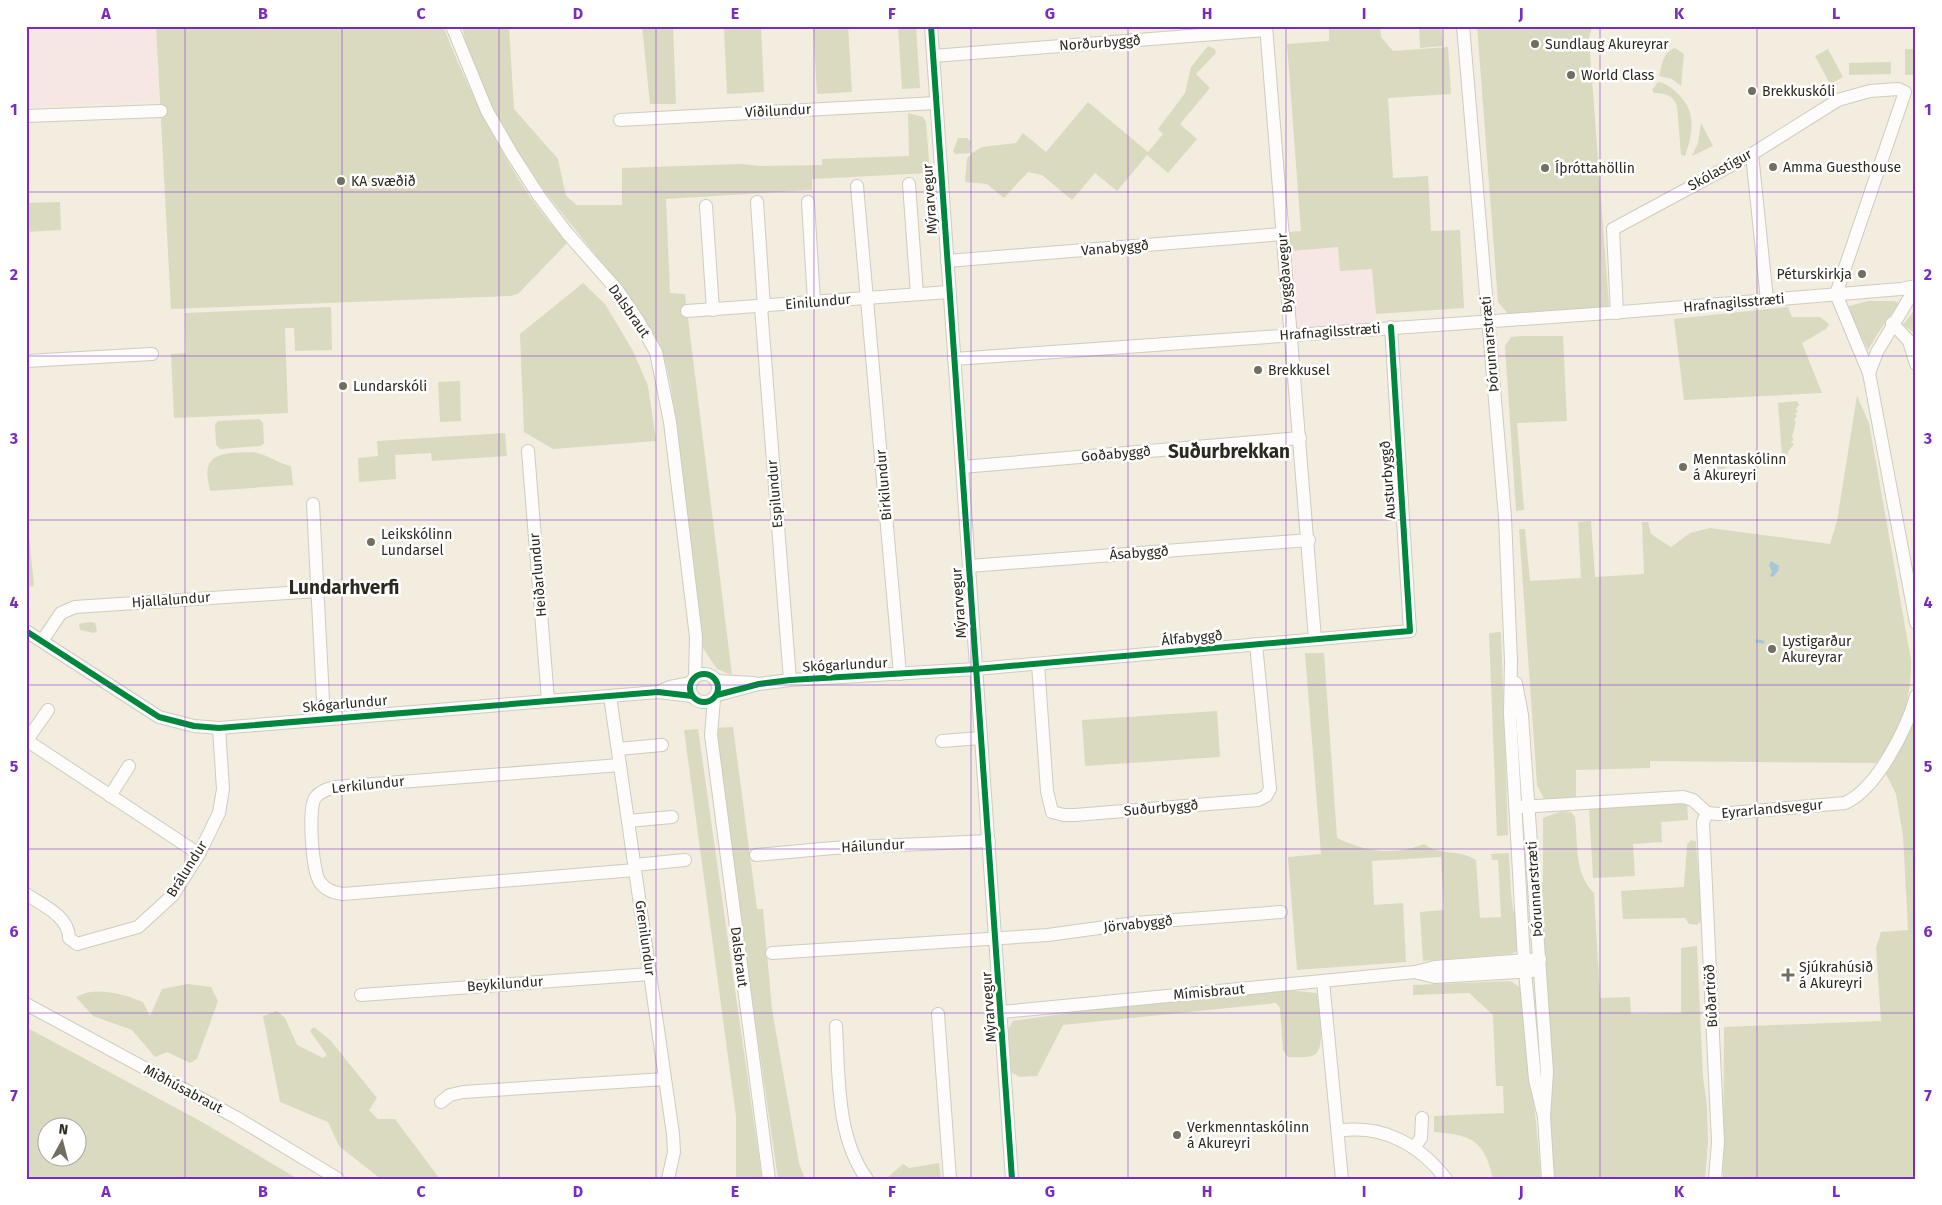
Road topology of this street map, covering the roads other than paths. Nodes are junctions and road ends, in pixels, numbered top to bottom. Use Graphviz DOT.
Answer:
graph roads {
  1 [pos="452,26"];
  2 [pos="931,26"];
  3 [pos="1463,26"];
  4 [pos="1266,28"];
  5 [pos="933,56"];
  6 [pos="936,103"];
  7 [pos="160,111"];
  8 [pos="26,116"];
  9 [pos="620,120"];
  10 [pos="1752,154"];
  11 [pos="909,184"];
  12 [pos="857,186"];
  13 [pos="757,202"];
  14 [pos="808,202"];
  15 [pos="706,206"];
  16 [pos="1283,234"];
  17 [pos="947,261"];
  18 [pos="1916,286"];
  19 [pos="950,292"];
  20 [pos="917,294"];
  21 [pos="1836,294"];
  22 [pos="868,297"];
  23 [pos="1766,300"];
  24 [pos="814,302"];
  25 [pos="762,307"];
  26 [pos="713,310"];
  27 [pos="687,312"];
  28 [pos="1617,313"];
  29 [pos="1488,322"];
  30 [pos="1892,323"];
  31 [pos="1391,328"];
  32 [pos="1290,335"];
  33 [pos="152,354"];
  34 [pos="954,359"];
  35 [pos="26,361"];
  36 [pos="1916,364"];
  37 [pos="1870,374"];
  38 [pos="1300,438"];
  39 [pos="528,451"];
  40 [pos="962,467"];
  41 [pos="313,504"];
  42 [pos="1308,540"];
  43 [pos="969,566"];
  44 [pos="317,591"];
  45 [pos="1916,622"];
  46 [pos="26,630"];
  47 [pos="1410,631"];
  48 [pos="696,638"];
  49 [pos="1315,639"];
  50 [pos="42,641"];
  51 [pos="1256,644"];
  52 [pos="1512,661"];
  53 [pos="1038,664"];
  54 [pos="976,669"];
  55 [pos="900,674"];
  56 [pos="715,679"];
  57 [pos="692,680"];
  58 [pos="790,680"];
  59 [pos="759,684"];
  60 [pos="658,692"];
  61 [pos="610,696"];
  62 [pos="1916,696"];
  63 [pos="715,697"];
  64 [pos="694,699"];
  65 [pos="548,700"];
  66 [pos="48,710"];
  67 [pos="324,719"];
  68 [pos="220,728"];
  69 [pos="711,735"];
  70 [pos="981,738"];
  71 [pos="27,740"];
  72 [pos="942,741"];
  73 [pos="662,745"];
  74 [pos="618,749"];
  75 [pos="620,765"];
  76 [pos="129,766"];
  77 [pos="110,796"];
  78 [pos="1530,806"];
  79 [pos="1514,807"];
  80 [pos="1707,814"];
  81 [pos="672,817"];
  82 [pos="628,821"];
  83 [pos="989,841"];
  84 [pos="199,854"];
  85 [pos="756,855"];
  86 [pos="685,860"];
  87 [pos="635,867"];
  88 [pos="26,894"];
  89 [pos="1281,912"];
  90 [pos="996,939"];
  91 [pos="772,953"];
  92 [pos="1540,965"];
  93 [pos="1525,966"];
  94 [pos="650,974"];
  95 [pos="1323,981"];
  96 [pos="361,995"];
  97 [pos="26,1004"];
  98 [pos="1002,1012"];
  99 [pos="938,1014"];
  100 [pos="836,1026"];
  101 [pos="665,1079"];
  102 [pos="441,1102"];
  103 [pos="1544,1117"];
  104 [pos="1422,1118"];
  105 [pos="1338,1131"];
  106 [pos="1414,1148"];
  107 [pos="338,1179"];
  108 [pos="668,1179"];
  109 [pos="769,1179"];
  110 [pos="867,1179"];
  111 [pos="950,1179"];
  112 [pos="1012,1179"];
  113 [pos="1342,1179"];
  114 [pos="1446,1179"];
  115 [pos="1548,1179"];
  116 [pos="1715,1179"];
  1 -- 48 [label="street, Dalsbraut"];
  2 -- 5 [label="street, Mýrarvegur"];
  3 -- 29 [label="street, Þórunnarstræti"];
  4 -- 5 [label="street, Norðurbyggð"];
  4 -- 16 [label="street, Byggðavegur"];
  5 -- 6 [label="street, Mýrarvegur"];
  6 -- 9 [label="street, Víðilundur"];
  6 -- 17 [label="street, Mýrarvegur"];
  7 -- 8 [label="street"];
  10 -- 21 [label="street, Skólastígur"];
  10 -- 23 [label="street"];
  10 -- 28 [label="street, Skólastígur"];
  11 -- 20 [label="street"];
  12 -- 22 [label="street, Birkilundur"];
  13 -- 25 [label="street, Espilundur"];
  14 -- 24 [label="street"];
  15 -- 26 [label="street"];
  16 -- 17 [label="street, Vanabyggð"];
  16 -- 32 [label="street, Byggðavegur"];
  17 -- 19 [label="street, Mýrarvegur"];
  18 -- 21 [label="street, Hrafnagilsstræti"];
  18 -- 30 [label="street"];
  19 -- 20 [label="street, Einilundur"];
  19 -- 34 [label="street, Mýrarvegur"];
  20 -- 22 [label="street, Einilundur"];
  21 -- 23 [label="street, Hrafnagilsstræti"];
  21 -- 37 [label="street"];
  22 -- 24 [label="street, Einilundur"];
  22 -- 55 [label="street, Birkilundur"];
  23 -- 28 [label="street, Hrafnagilsstræti"];
  24 -- 25 [label="street, Einilundur"];
  25 -- 26 [label="street, Einilundur"];
  25 -- 58 [label="street, Espilundur"];
  26 -- 27 [label="street, Einilundur"];
  28 -- 29 [label="street, Hrafnagilsstræti"];
  29 -- 31 [label="street, Hrafnagilsstræti"];
  29 -- 52 [label="street, Þórunnarstræti"];
  30 -- 36 [label="street"];
  30 -- 37 [label="street"];
  31 -- 32 [label="street, Hrafnagilsstræti"];
  31 -- 47 [label="street, Austurbyggð"];
  32 -- 34 [label="street, Hrafnagilsstræti"];
  32 -- 38 [label="street, Byggðavegur"];
  33 -- 35 [label="street"];
  34 -- 40 [label="street, Mýrarvegur"];
  37 -- 45 [label="street"];
  38 -- 40 [label="street, Goðabyggð"];
  38 -- 42 [label="street, Byggðavegur"];
  39 -- 65 [label="street, Heiðarlundur"];
  40 -- 43 [label="street, Mýrarvegur"];
  41 -- 44 [label="street"];
  42 -- 43 [label="street, Ásabyggð"];
  42 -- 49 [label="street, Byggðavegur"];
  43 -- 54 [label="street, Mýrarvegur"];
  44 -- 50 [label="street, Hjallalundur"];
  44 -- 67 [label="street"];
  46 -- 50 [label="street, Skógarlundur"];
  47 -- 49 [label="street, Álfabyggð"];
  48 -- 56 [label="street, Dalsbraut"];
  48 -- 57 [label="street, Dalsbraut"];
  49 -- 51 [label="street, Álfabyggð"];
  50 -- 68 [label="street, Skógarlundur"];
  51 -- 53 [label="street, Álfabyggð"];
  51 -- 53 [label="street, Suðurbyggð"];
  52 -- 78 [label="street, Þórunnarstræti"];
  52 -- 79 [label="street, Þórunnarstræti"];
  53 -- 54 [label="street, Álfabyggð"];
  54 -- 55 [label="street, Skógarlundur"];
  54 -- 70 [label="street, Mýrarvegur"];
  55 -- 58 [label="street, Skógarlundur"];
  56 -- 57 [label="street"];
  56 -- 59 [label="street, Skógarlundur"];
  56 -- 63 [label="street"];
  57 -- 60 [label="street, Skógarlundur"];
  57 -- 64 [label="street"];
  58 -- 59 [label="street, Skógarlundur"];
  59 -- 63 [label="street, Skógarlundur"];
  60 -- 61 [label="street, Skógarlundur"];
  60 -- 64 [label="street, Skógarlundur"];
  61 -- 65 [label="street, Skógarlundur"];
  61 -- 74 [label="street, Grenilundur"];
  62 -- 80 [label="street, Eyrarlandsvegur"];
  63 -- 64 [label="street"];
  63 -- 69 [label="street, Dalsbraut"];
  64 -- 69 [label="street, Dalsbraut"];
  65 -- 67 [label="street, Skógarlundur"];
  66 -- 71 [label="street"];
  67 -- 68 [label="street, Skógarlundur"];
  68 -- 84 [label="street, Brálundur"];
  69 -- 109 [label="street, Dalsbraut"];
  70 -- 72 [label="street"];
  70 -- 83 [label="street, Mýrarvegur"];
  71 -- 77 [label="street"];
  73 -- 74 [label="street"];
  74 -- 75 [label="street, Grenilundur"];
  75 -- 82 [label="street, Grenilundur"];
  75 -- 87 [label="street, Lerkilundur"];
  76 -- 77 [label="street"];
  77 -- 84 [label="street"];
  78 -- 79 [label="street, Eyrarlandsvegur"];
  78 -- 80 [label="street, Eyrarlandsvegur"];
  78 -- 92 [label="street, Þórunnarstræti"];
  79 -- 93 [label="street, Þórunnarstræti"];
  80 -- 116 [label="street, Búðartröð"];
  81 -- 82 [label="street"];
  82 -- 87 [label="street, Grenilundur"];
  83 -- 85 [label="street, Háilundur"];
  83 -- 90 [label="street, Mýrarvegur"];
  84 -- 88 [label="street, Brálundur"];
  86 -- 87 [label="street, Lerkilundur"];
  87 -- 94 [label="street, Grenilundur"];
  89 -- 90 [label="street, Jörvabyggð"];
  90 -- 91 [label="street, Jörvabyggð"];
  90 -- 98 [label="street, Mýrarvegur"];
  92 -- 93 [label="street, Mímisbraut"];
  92 -- 103 [label="street, Þórunnarstræti"];
  93 -- 95 [label="street, Mímisbraut"];
  93 -- 103 [label="street, Þórunnarstræti"];
  94 -- 96 [label="street, Beykilundur"];
  94 -- 101 [label="street, Grenilundur"];
  95 -- 98 [label="street, Mímisbraut"];
  95 -- 105 [label="street"];
  97 -- 107 [label="street, Miðhúsabraut"];
  98 -- 112 [label="street, Mýrarvegur"];
  99 -- 111 [label="street"];
  100 -- 110 [label="street"];
  101 -- 102 [label="street"];
  101 -- 108 [label="street, Grenilundur"];
  103 -- 115 [label="street, Þórunnarstræti"];
  104 -- 106 [label="street"];
  105 -- 106 [label="street"];
  105 -- 113 [label="street"];
  106 -- 114 [label="street"];
}
